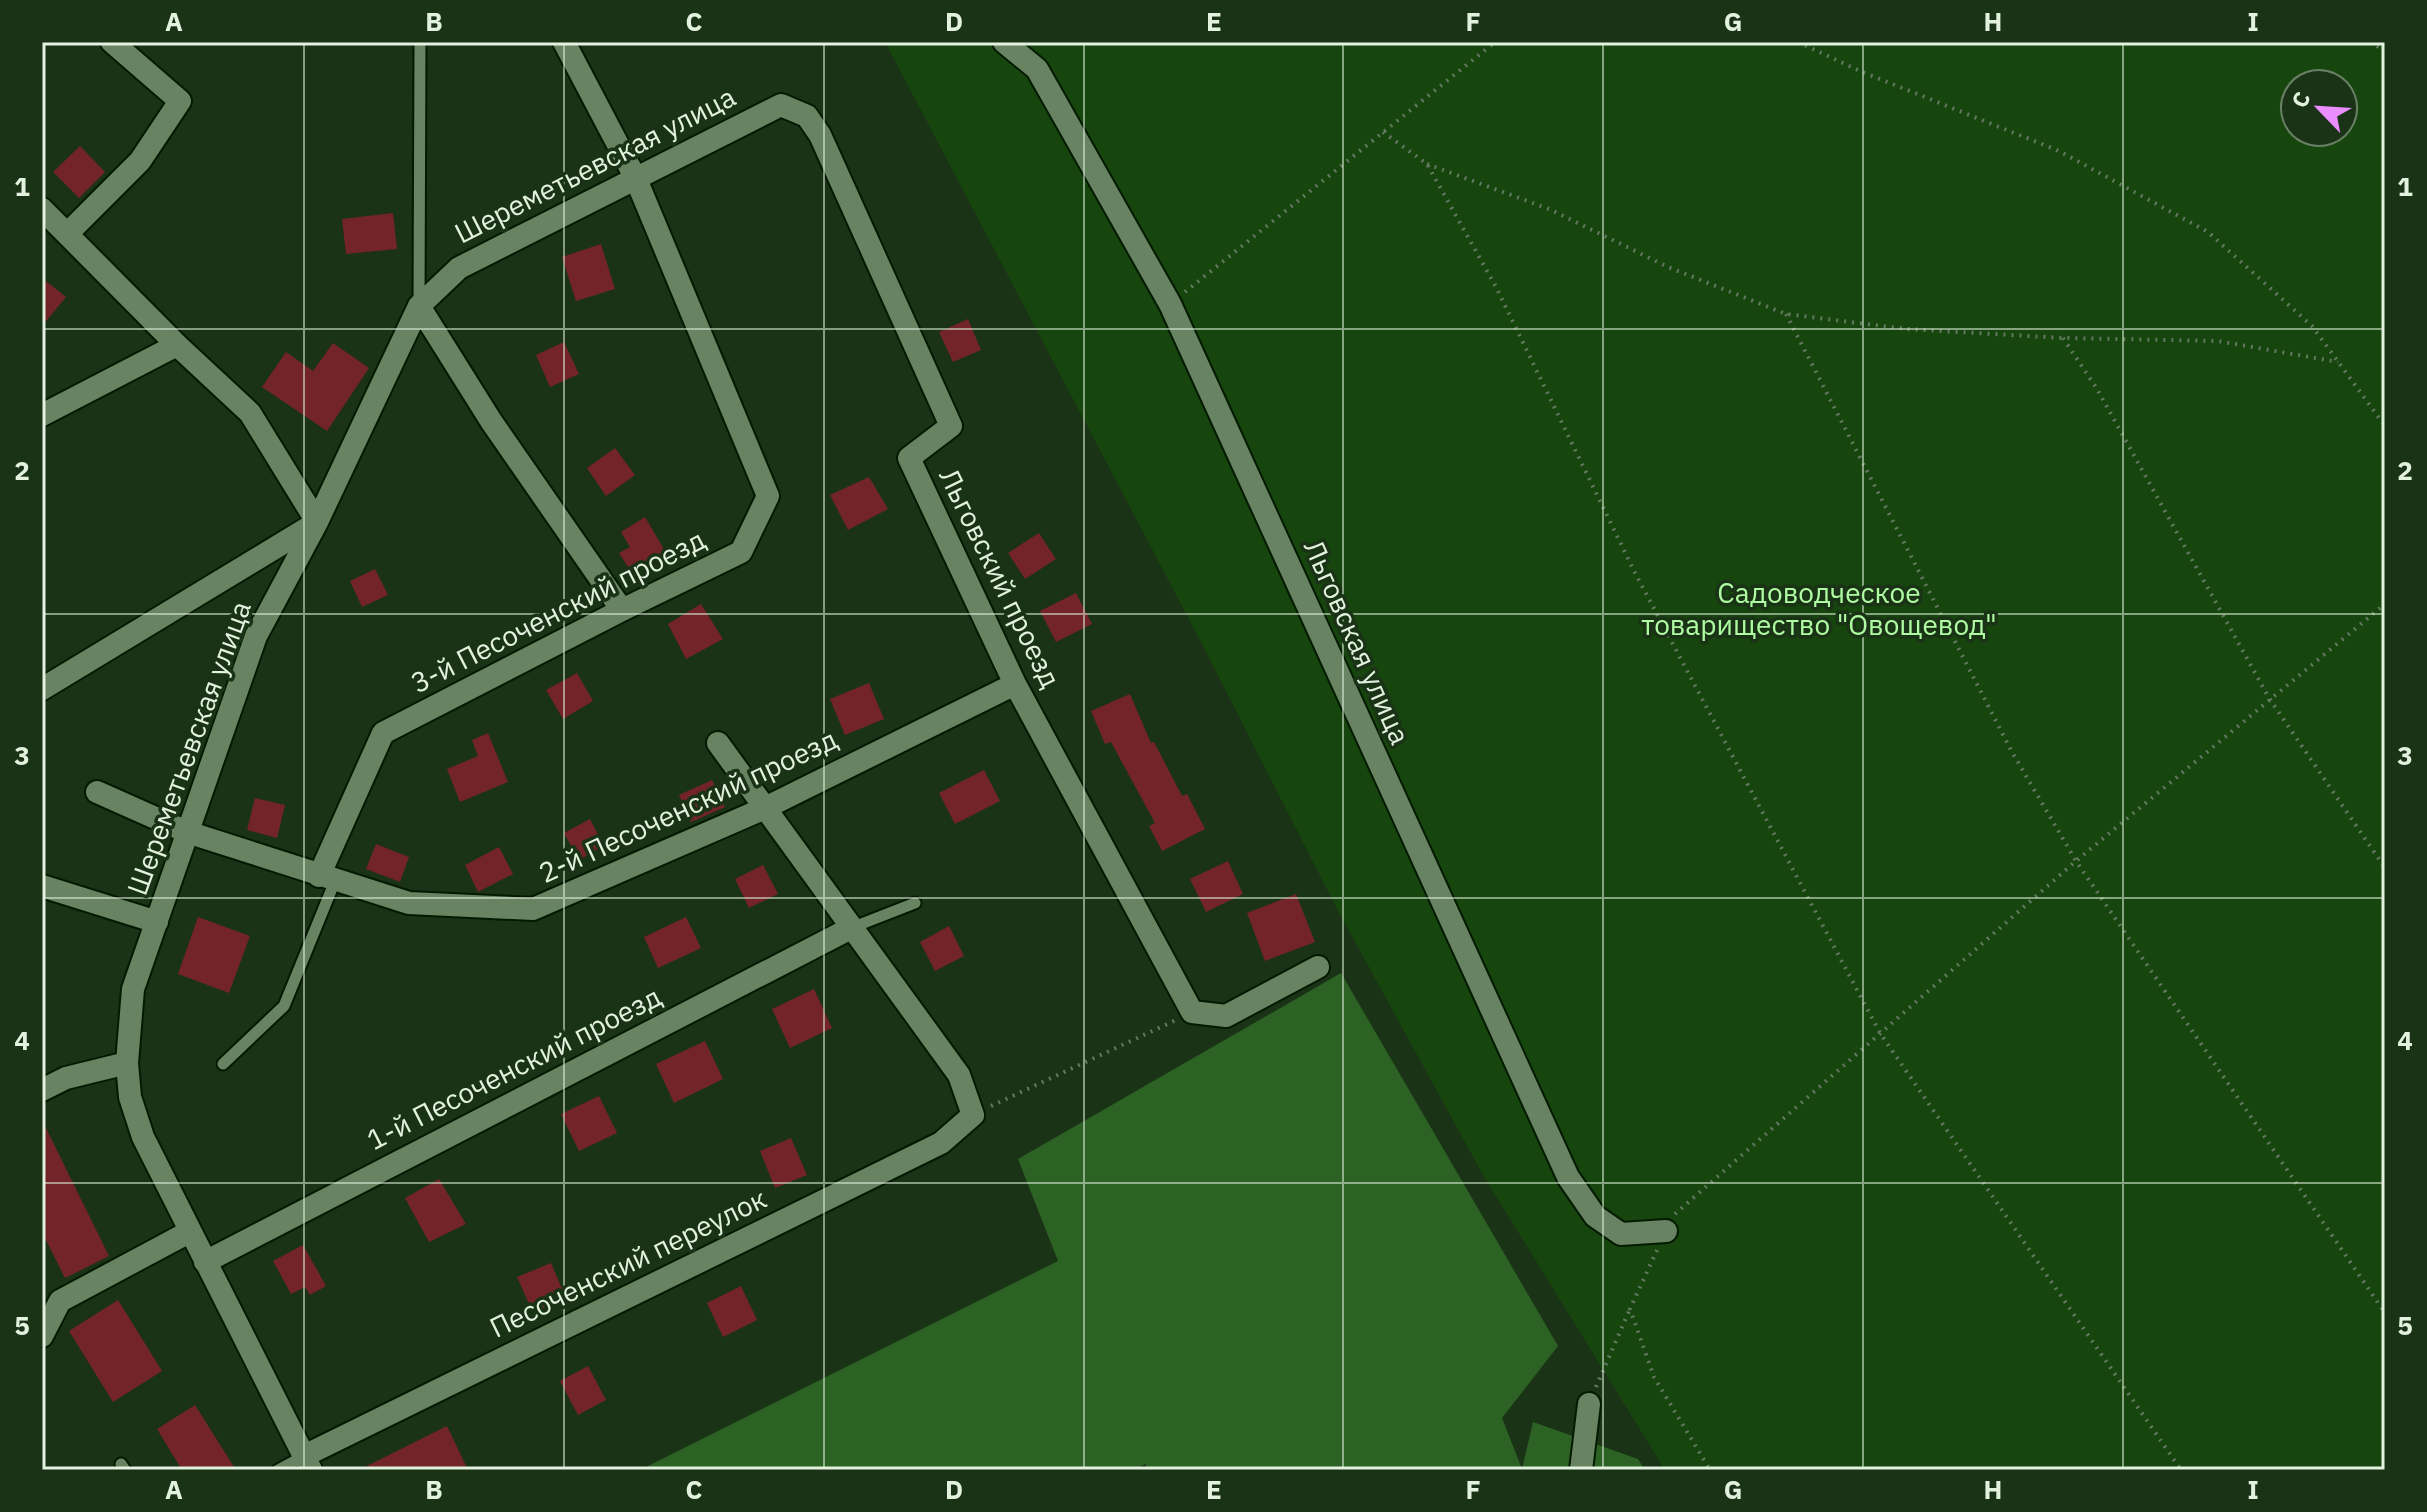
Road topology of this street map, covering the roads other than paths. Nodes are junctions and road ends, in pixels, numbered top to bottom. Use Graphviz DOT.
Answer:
graph roads {
  1 [pos="112,42"];
  2 [pos="420,42"];
  3 [pos="564,42"];
  4 [pos="1004,42"];
  5 [pos="781,105"];
  6 [pos="636,179"];
  7 [pos="42,209"];
  8 [pos="68,233"];
  9 [pos="419,306"];
  10 [pos="177,345"];
  11 [pos="42,415"];
  12 [pos="317,522"];
  13 [pos="622,610"];
  14 [pos="1015,684"];
  15 [pos="42,689"];
  16 [pos="718,743"];
  17 [pos="97,792"];
  18 [pos="765,808"];
  19 [pos="187,832"];
  20 [pos="327,878"];
  21 [pos="42,886"];
  22 [pos="915,903"];
  23 [pos="157,922"];
  24 [pos="851,928"];
  25 [pos="1318,967"];
  26 [pos="127,1063"];
  27 [pos="223,1064"];
  28 [pos="42,1090"];
  29 [pos="1666,1231"];
  30 [pos="189,1232"];
  31 [pos="205,1262"];
  32 [pos="42,1336"];
  33 [pos="1589,1404"];
  34 [pos="308,1463"];
  35 [pos="278,1470"];
  36 [pos="1581,1470"];
  1 -- 8 [label="street"];
  2 -- 9 [label="lane"];
  3 -- 6 [label="street, 3-й Песоченский проезд"];
  4 -- 29 [label="street, Льговская улица"];
  5 -- 6 [label="street, Шереметьевская улица"];
  5 -- 14 [label="street, Льговский проезд"];
  6 -- 9 [label="street, Шереметьевская улица"];
  6 -- 13 [label="street, 3-й Песоченский проезд"];
  7 -- 8 [label="street"];
  8 -- 10 [label="street"];
  9 -- 12 [label="street, Шереметьевская улица"];
  9 -- 13 [label="street"];
  10 -- 11 [label="street"];
  10 -- 12 [label="street"];
  12 -- 15 [label="street"];
  12 -- 19 [label="street, Шереметьевская улица"];
  13 -- 20 [label="street, 3-й Песоченский проезд"];
  14 -- 18 [label="street, 2-й Песоченский проезд"];
  14 -- 25 [label="street, Льговский проезд"];
  16 -- 18 [label="street"];
  17 -- 19 [label="street, 2-й Песоченский проезд"];
  18 -- 20 [label="street, 2-й Песоченский проезд"];
  18 -- 24 [label="street"];
  19 -- 20 [label="street, 2-й Песоченский проезд"];
  19 -- 23 [label="street, Шереметьевская улица"];
  20 -- 27 [label="lane"];
  21 -- 23 [label="street"];
  22 -- 24 [label="lane"];
  23 -- 26 [label="street, Шереметьевская улица"];
  24 -- 31 [label="street, 1-й Песоченский проезд"];
  24 -- 34 [label="street, Песоченский переулок"];
  26 -- 28 [label="street"];
  26 -- 30 [label="street, Шереметьевская улица"];
  30 -- 31 [label="street, Шереметьевская улица"];
  30 -- 32 [label="street"];
  31 -- 34 [label="street, Шереметьевская улица"];
  33 -- 36 [label="street"];
  34 -- 35 [label="lane"];
}
